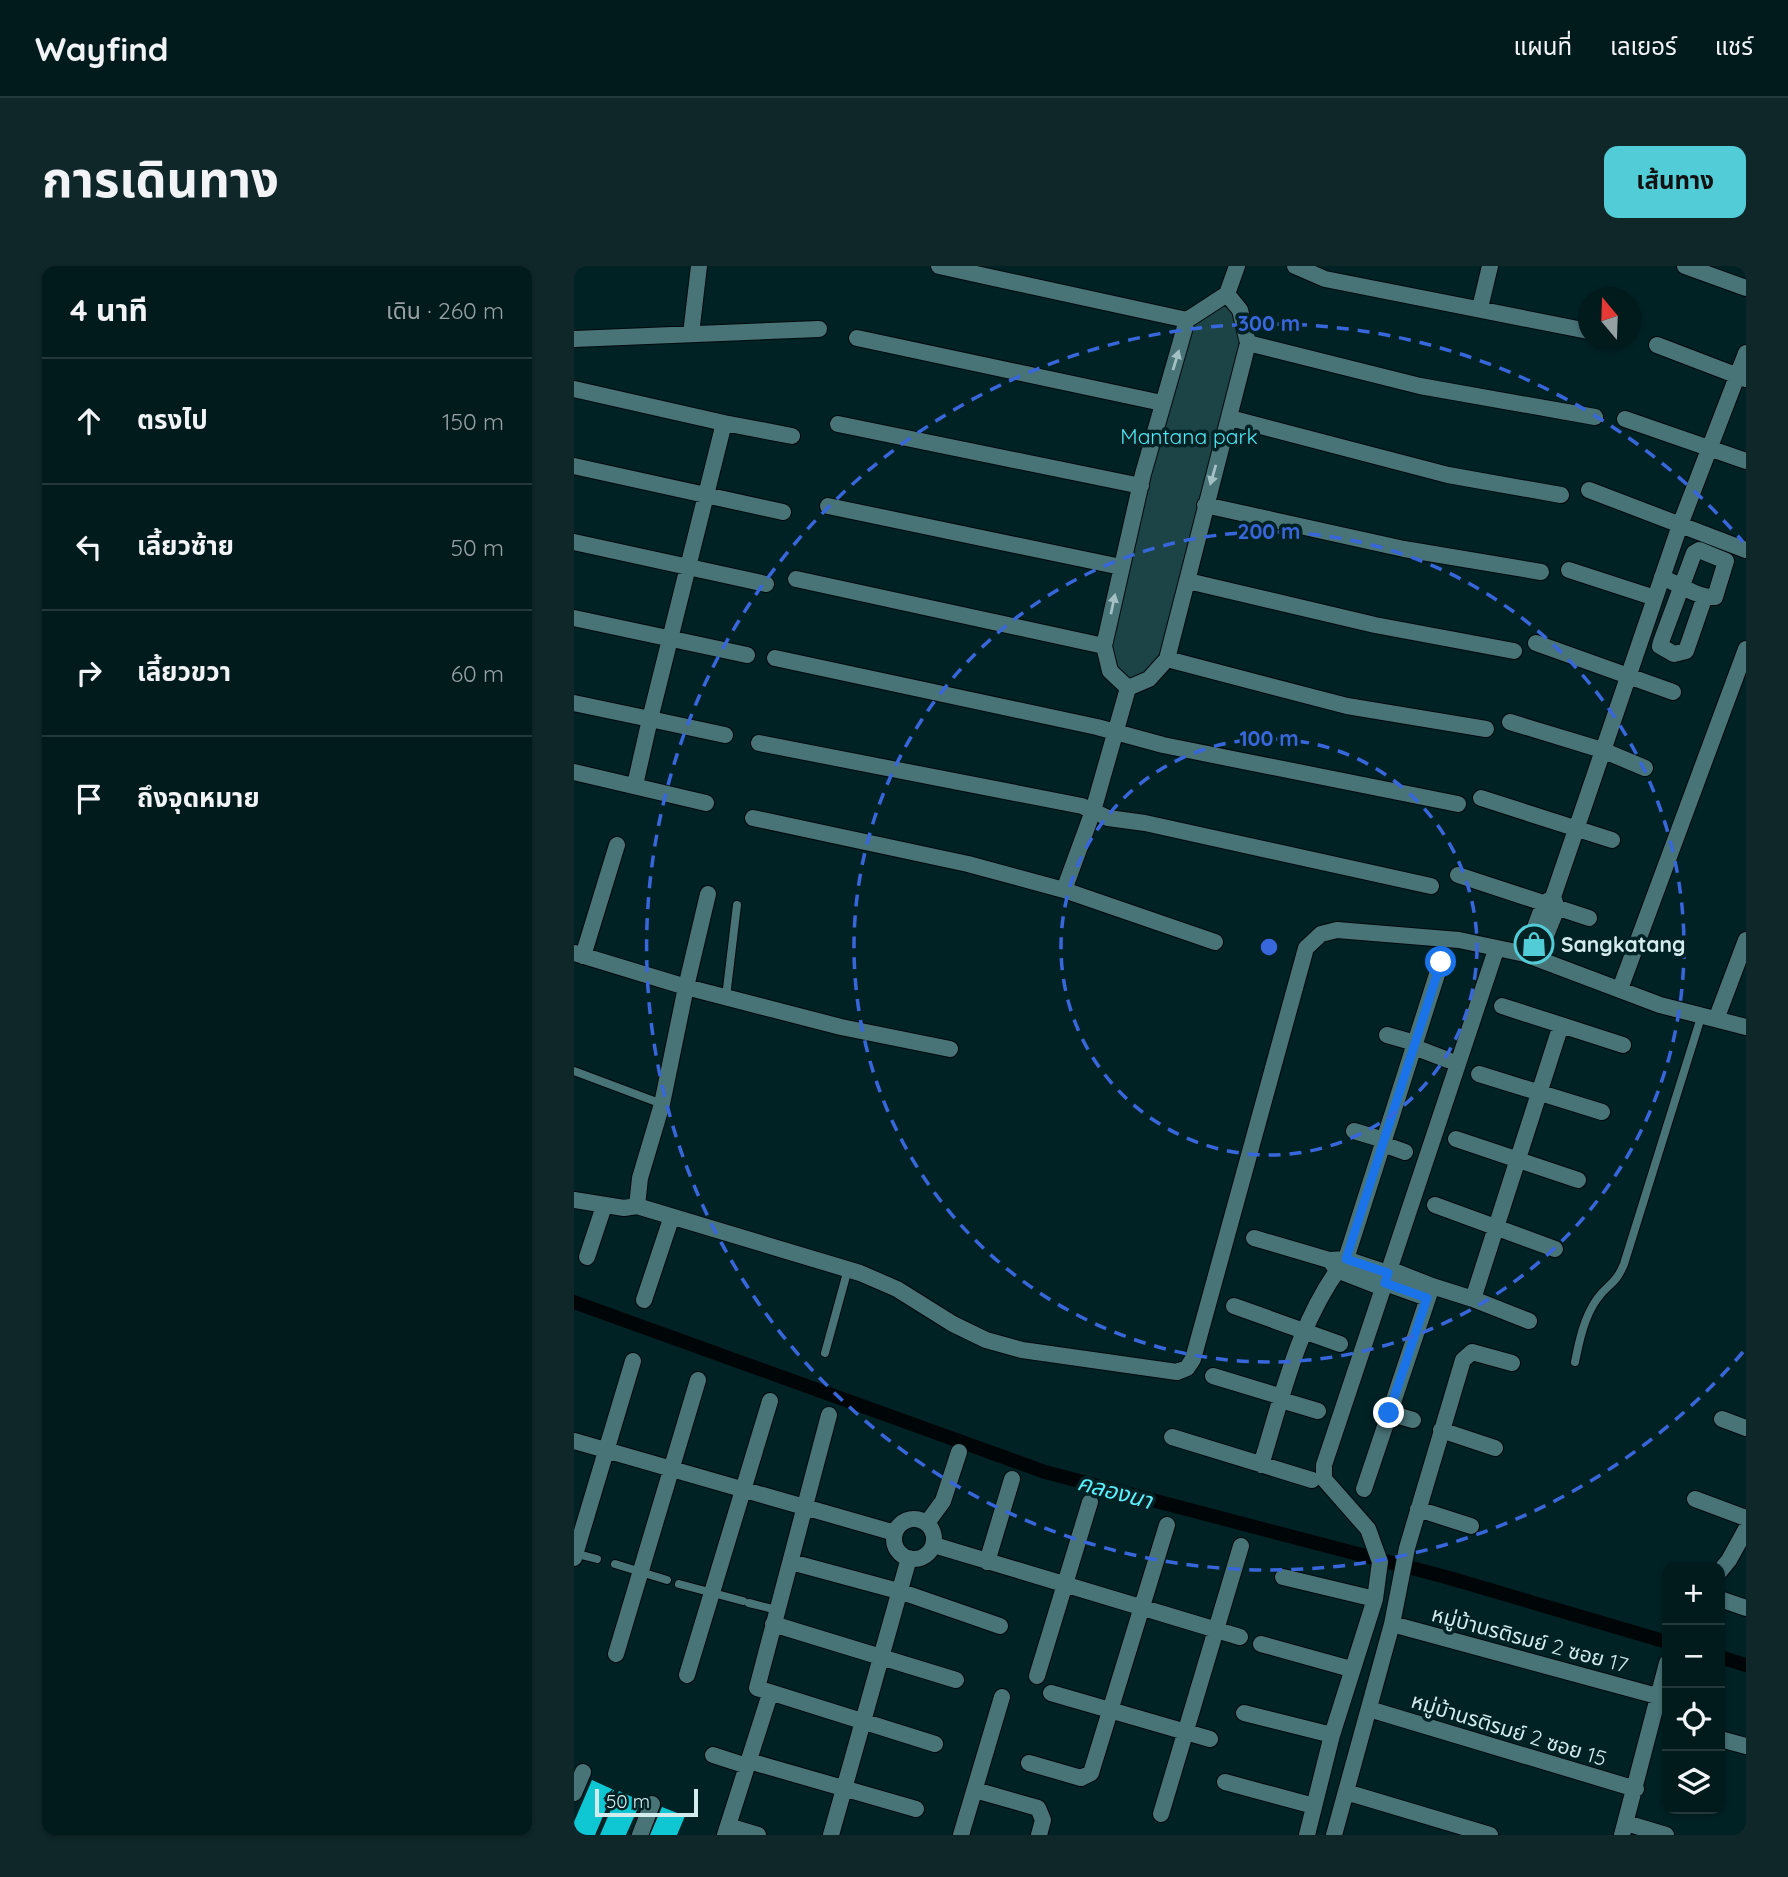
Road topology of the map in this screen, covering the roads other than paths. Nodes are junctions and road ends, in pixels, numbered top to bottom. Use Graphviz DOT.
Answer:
graph roads {
  1 [pos="699,266"];
  2 [pos="939,266"];
  3 [pos="1237,266"];
  4 [pos="1295,266"];
  5 [pos="1490,266"];
  6 [pos="1685,266"];
  7 [pos="1746,288"];
  8 [pos="1227,294"];
  9 [pos="1480,308"];
  10 [pos="1187,320"];
  11 [pos="819,329"];
  12 [pos="1578,329"];
  13 [pos="691,334"];
  14 [pos="857,338"];
  15 [pos="574,339"];
  16 [pos="1248,343"];
  17 [pos="1657,345"];
  18 [pos="1746,352"];
  19 [pos="1742,377"];
  20 [pos="574,390"];
  21 [pos="1162,403"];
  22 [pos="1595,417"];
  23 [pos="1230,418"];
  24 [pos="1625,419"];
  25 [pos="724,423"];
  26 [pos="838,424"];
  27 [pos="792,436"];
  28 [pos="1710,449"];
  29 [pos="1746,461"];
  30 [pos="574,466"];
  31 [pos="1141,486"];
  32 [pos="1590,490"];
  33 [pos="705,495"];
  34 [pos="1561,495"];
  35 [pos="1205,505"];
  36 [pos="828,506"];
  37 [pos="783,512"];
  38 [pos="1680,525"];
  39 [pos="574,542"];
  40 [pos="1746,550"];
  41 [pos="688,566"];
  42 [pos="1121,567"];
  43 [pos="1569,570"];
  44 [pos="1541,572"];
  45 [pos="1662,577"];
  46 [pos="796,579"];
  47 [pos="1188,580"];
  48 [pos="766,584"];
  49 [pos="1682,586"];
  50 [pos="1705,596"];
  51 [pos="1655,598"];
  52 [pos="574,618"];
  53 [pos="670,638"];
  54 [pos="1536,643"];
  55 [pos="1104,646"];
  56 [pos="1746,649"];
  57 [pos="1514,651"];
  58 [pos="747,655"];
  59 [pos="775,658"];
  60 [pos="1167,659"];
  61 [pos="1628,676"];
  62 [pos="1128,688"];
  63 [pos="1673,692"];
  64 [pos="574,703"];
  65 [pos="650,719"];
  66 [pos="1510,722"];
  67 [pos="1486,729"];
  68 [pos="1113,734"];
  69 [pos="725,735"];
  70 [pos="759,743"];
  71 [pos="1602,750"];
  72 [pos="1645,768"];
  73 [pos="574,772"];
  74 [pos="635,785"];
  75 [pos="1481,799"];
  76 [pos="706,803"];
  77 [pos="1458,804"];
  78 [pos="1093,811"];
  79 [pos="753,818"];
  80 [pos="1576,828"];
  81 [pos="1612,840"];
  82 [pos="617,845"];
  83 [pos="1458,875"];
  84 [pos="1431,886"];
  85 [pos="1064,890"];
  86 [pos="708,894"];
  87 [pos="1551,903"];
  88 [pos="737,905"];
  89 [pos="1589,918"];
  90 [pos="1746,940"];
  91 [pos="1215,942"];
  92 [pos="1496,950"];
  93 [pos="579,955"];
  94 [pos="1531,956"];
  95 [pos="1441,962"];
  96 [pos="686,987"];
  97 [pos="1620,989"];
  98 [pos="726,997"];
  99 [pos="1502,1006"];
  100 [pos="1710,1016"];
  101 [pos="1561,1024"];
  102 [pos="1746,1027"];
  103 [pos="1387,1035"];
  104 [pos="1415,1045"];
  105 [pos="1623,1045"];
  106 [pos="950,1049"];
  107 [pos="1448,1060"];
  108 [pos="574,1071"];
  109 [pos="1479,1074"];
  110 [pos="1539,1091"];
  111 [pos="662,1104"];
  112 [pos="1602,1112"];
  113 [pos="1354,1131"];
  114 [pos="1456,1139"];
  115 [pos="1384,1142"];
  116 [pos="1405,1152"];
  117 [pos="1516,1160"];
  118 [pos="1578,1180"];
  119 [pos="574,1199"];
  120 [pos="1435,1205"];
  121 [pos="604,1206"];
  122 [pos="637,1206"];
  123 [pos="671,1219"];
  124 [pos="1494,1228"];
  125 [pos="1254,1238"];
  126 [pos="1555,1249"];
  127 [pos="587,1257"];
  128 [pos="1337,1263"];
  129 [pos="848,1269"];
  130 [pos="1386,1278"];
  131 [pos="1429,1292"];
  132 [pos="1474,1299"];
  133 [pos="644,1300"];
  134 [pos="1234,1306"];
  135 [pos="1529,1321"];
  136 [pos="1304,1331"];
  137 [pos="1340,1344"];
  138 [pos="825,1353"];
  139 [pos="633,1361"];
  140 [pos="1575,1362"];
  141 [pos="1512,1363"];
  142 [pos="1213,1376"];
  143 [pos="698,1380"];
  144 [pos="1282,1398"];
  145 [pos="769,1401"];
  146 [pos="1318,1411"];
  147 [pos="1389,1413"];
  148 [pos="830,1415"];
  149 [pos="1721,1419"];
  150 [pos="1413,1420"];
  151 [pos="1746,1429"];
  152 [pos="1441,1430"];
  153 [pos="1172,1437"];
  154 [pos="574,1441"];
  155 [pos="1495,1448"];
  156 [pos="606,1451"];
  157 [pos="959,1452"];
  158 [pos="1261,1465"];
  159 [pos="671,1470"];
  160 [pos="1012,1479"];
  161 [pos="1312,1480"];
  162 [pos="1364,1489"];
  163 [pos="743,1491"];
  164 [pos="1695,1499"];
  165 [pos="1090,1502"];
  166 [pos="804,1508"];
  167 [pos="1418,1509"];
  168 [pos="1746,1518"];
  169 [pos="927,1523"];
  170 [pos="1167,1525"];
  171 [pos="1471,1526"];
  172 [pos="1746,1529"];
  173 [pos="895,1533"];
  174 [pos="934,1545"];
  175 [pos="1241,1546"];
  176 [pos="575,1555"];
  177 [pos="909,1558"];
  178 [pos="597,1559"];
  179 [pos="791,1562"];
  180 [pos="987,1563"];
  181 [pos="615,1564"];
  182 [pos="1725,1565"];
  183 [pos="640,1572"];
  184 [pos="1283,1577"];
  185 [pos="667,1580"];
  186 [pos="679,1584"];
  187 [pos="1065,1585"];
  188 [pos="902,1592"];
  189 [pos="712,1593"];
  190 [pos="1374,1599"];
  191 [pos="1725,1601"];
  192 [pos="1142,1608"];
  193 [pos="1746,1608"];
  194 [pos="775,1617"];
  195 [pos="1392,1624"];
  196 [pos="1000,1626"];
  197 [pos="1216,1630"];
  198 [pos="1240,1637"];
  199 [pos="1261,1644"];
  200 [pos="616,1654"];
  201 [pos="881,1656"];
  202 [pos="1351,1669"];
  203 [pos="687,1675"];
  204 [pos="1037,1676"];
  205 [pos="1662,1679"];
  206 [pos="956,1680"];
  207 [pos="1659,1689"];
  208 [pos="1051,1693"];
  209 [pos="770,1694"];
  210 [pos="1002,1697"];
  211 [pos="1369,1709"];
  212 [pos="1112,1710"];
  213 [pos="1244,1713"];
  214 [pos="1661,1721"];
  215 [pos="863,1723"];
  216 [pos="1185,1732"];
  217 [pos="1332,1735"];
  218 [pos="1210,1739"];
  219 [pos="1725,1740"];
  220 [pos="935,1744"];
  221 [pos="1746,1746"];
  222 [pos="713,1755"];
  223 [pos="748,1763"];
  224 [pos="1029,1763"];
  225 [pos="583,1772"];
  226 [pos="1224,1782"];
  227 [pos="844,1789"];
  228 [pos="1636,1789"];
  229 [pos="975,1790"];
  230 [pos="1346,1792"];
  231 [pos="574,1793"];
  232 [pos="652,1804"];
  233 [pos="1314,1806"];
  234 [pos="916,1809"];
  235 [pos="1161,1814"];
  236 [pos="1624,1829"];
  237 [pos="727,1830"];
  238 [pos="640,1835"];
  239 [pos="758,1835"];
  240 [pos="831,1835"];
  241 [pos="961,1835"];
  242 [pos="1039,1835"];
  243 [pos="1307,1835"];
  244 [pos="1334,1835"];
  245 [pos="1490,1835"];
  246 [pos="1666,1835"];
  1 -- 13 [label="street"];
  2 -- 10 [label="street"];
  3 -- 8 [label="street"];
  4 -- 9 [label="street"];
  5 -- 9 [label="street"];
  6 -- 7 [label="street"];
  8 -- 10 [label="street"];
  8 -- 16 [label="street"];
  9 -- 12 [label="street"];
  21 -- 10 [label="street, one-way"];
  11 -- 13 [label="street"];
  13 -- 15 [label="street"];
  14 -- 21 [label="street"];
  16 -- 22 [label="street"];
  16 -- 23 [label="street"];
  17 -- 19 [label="street"];
  18 -- 19 [label="street"];
  19 -- 28 [label="street"];
  20 -- 25 [label="street"];
  21 -- 31 [label="street"];
  23 -- 34 [label="street"];
  23 -- 35 [label="street, one-way"];
  24 -- 28 [label="street"];
  25 -- 27 [label="street"];
  25 -- 33 [label="street"];
  26 -- 31 [label="street"];
  28 -- 29 [label="street"];
  28 -- 38 [label="street"];
  30 -- 33 [label="street"];
  31 -- 42 [label="street"];
  32 -- 38 [label="street"];
  33 -- 37 [label="street"];
  33 -- 41 [label="street"];
  35 -- 44 [label="street"];
  35 -- 47 [label="street"];
  36 -- 42 [label="street"];
  38 -- 40 [label="street"];
  38 -- 45 [label="street"];
  39 -- 41 [label="street"];
  41 -- 48 [label="street"];
  41 -- 53 [label="street"];
  55 -- 42 [label="street, one-way"];
  43 -- 51 [label="street"];
  45 -- 49 [label="street"];
  45 -- 51 [label="street"];
  46 -- 55 [label="street"];
  47 -- 57 [label="street"];
  47 -- 60 [label="street"];
  49 -- 50 [label="street"];
  49 -- 50 [label="street"];
  49 -- 50 [label="street"];
  51 -- 61 [label="street"];
  52 -- 53 [label="street"];
  53 -- 58 [label="street"];
  53 -- 65 [label="street"];
  54 -- 61 [label="street"];
  55 -- 62 [label="street"];
  56 -- 97 [label="street"];
  59 -- 68 [label="street"];
  60 -- 62 [label="street"];
  60 -- 67 [label="street"];
  61 -- 63 [label="street"];
  61 -- 71 [label="street"];
  62 -- 68 [label="street"];
  64 -- 65 [label="street"];
  65 -- 69 [label="street"];
  65 -- 74 [label="street"];
  66 -- 71 [label="street"];
  68 -- 77 [label="street"];
  68 -- 78 [label="street"];
  70 -- 78 [label="street"];
  71 -- 72 [label="street"];
  71 -- 80 [label="street"];
  73 -- 74 [label="street"];
  74 -- 76 [label="street"];
  75 -- 80 [label="street"];
  78 -- 84 [label="street"];
  78 -- 85 [label="street"];
  79 -- 85 [label="street"];
  80 -- 81 [label="street"];
  80 -- 87 [label="street"];
  82 -- 93 [label="street"];
  83 -- 87 [label="street"];
  85 -- 91 [label="street"];
  86 -- 96 [label="street"];
  87 -- 89 [label="street"];
  87 -- 94 [label="street"];
  88 -- 98 [label="lane"];
  90 -- 100 [label="street"];
  92 -- 94 [label="street"];
  92 -- 129 [label="street"];
  92 -- 130 [label="street"];
  93 -- 96 [label="street"];
  94 -- 97 [label="street"];
  95 -- 104 [label="street"];
  96 -- 98 [label="street"];
  96 -- 111 [label="street"];
  97 -- 100 [label="street"];
  98 -- 106 [label="street"];
  99 -- 101 [label="street"];
  100 -- 102 [label="street"];
  100 -- 140 [label="lane"];
  101 -- 105 [label="street"];
  101 -- 110 [label="street"];
  103 -- 104 [label="street"];
  104 -- 107 [label="street"];
  104 -- 115 [label="street"];
  108 -- 111 [label="lane"];
  109 -- 110 [label="street"];
  110 -- 112 [label="street"];
  110 -- 117 [label="street"];
  111 -- 122 [label="street"];
  113 -- 115 [label="street"];
  114 -- 117 [label="street"];
  115 -- 116 [label="street"];
  115 -- 128 [label="street"];
  117 -- 118 [label="street"];
  117 -- 124 [label="street"];
  119 -- 121 [label="street"];
  120 -- 124 [label="street"];
  121 -- 122 [label="street"];
  121 -- 127 [label="street"];
  122 -- 123 [label="street"];
  123 -- 129 [label="street"];
  123 -- 133 [label="street"];
  124 -- 126 [label="street"];
  124 -- 132 [label="street"];
  125 -- 128 [label="street"];
  128 -- 130 [label="street"];
  128 -- 136 [label="street"];
  129 -- 138 [label="lane"];
  130 -- 131 [label="street"];
  130 -- 190 [label="street"];
  131 -- 132 [label="street"];
  131 -- 147 [label="street"];
  132 -- 135 [label="street"];
  134 -- 136 [label="street"];
  136 -- 137 [label="street"];
  136 -- 144 [label="street"];
  139 -- 156 [label="street"];
  141 -- 152 [label="street"];
  142 -- 144 [label="street"];
  143 -- 159 [label="street"];
  144 -- 146 [label="street"];
  144 -- 158 [label="street"];
  145 -- 163 [label="street"];
  147 -- 150 [label="street"];
  147 -- 162 [label="street"];
  148 -- 166 [label="street"];
  149 -- 151 [label="street"];
  152 -- 155 [label="street"];
  152 -- 167 [label="street"];
  153 -- 158 [label="street"];
  154 -- 156 [label="street"];
  156 -- 159 [label="street"];
  156 -- 176 [label="street"];
  157 -- 169 [label="street"];
  158 -- 161 [label="street"];
  159 -- 163 [label="street"];
  159 -- 183 [label="street"];
  160 -- 180 [label="street"];
  163 -- 166 [label="street"];
  163 -- 189 [label="street"];
  164 -- 168 [label="street"];
  165 -- 187 [label="street"];
  166 -- 173 [label="street"];
  166 -- 179 [label="street"];
  167 -- 171 [label="street"];
  167 -- 195 [label="street"];
  169 -- 173 [label="street"];
  169 -- 174 [label="street"];
  170 -- 192 [label="street"];
  172 -- 182 [label="street"];
  173 -- 177 [label="street"];
  174 -- 177 [label="street"];
  174 -- 180 [label="street"];
  175 -- 197 [label="street"];
  176 -- 178 [label="lane"];
  177 -- 188 [label="street"];
  179 -- 188 [label="street"];
  179 -- 194 [label="street"];
  180 -- 187 [label="street"];
  181 -- 183 [label="lane"];
  183 -- 185 [label="lane"];
  183 -- 200 [label="street"];
  184 -- 190 [label="street"];
  186 -- 189 [label="lane"];
  187 -- 192 [label="street"];
  187 -- 204 [label="street"];
  188 -- 196 [label="street"];
  188 -- 201 [label="street"];
  189 -- 194 [label="lane"];
  189 -- 203 [label="street"];
  190 -- 202 [label="street"];
  191 -- 193 [label="street"];
  192 -- 197 [label="street"];
  192 -- 212 [label="street"];
  194 -- 201 [label="street"];
  194 -- 209 [label="street"];
  195 -- 207 [label="street, หมู่บ้านรติรมย์ 2 ซอย 17"];
  195 -- 211 [label="street"];
  197 -- 198 [label="street"];
  197 -- 216 [label="street"];
  199 -- 202 [label="street"];
  201 -- 206 [label="street"];
  201 -- 215 [label="street"];
  202 -- 217 [label="street"];
  205 -- 207 [label="street"];
  207 -- 214 [label="street"];
  208 -- 212 [label="street"];
  209 -- 215 [label="street"];
  209 -- 223 [label="street"];
  210 -- 229 [label="street"];
  211 -- 228 [label="street, หมู่บ้านรติรมย์ 2 ซอย 15"];
  211 -- 230 [label="street"];
  212 -- 216 [label="street"];
  212 -- 224 [label="street"];
  213 -- 217 [label="street"];
  214 -- 228 [label="street"];
  215 -- 220 [label="street"];
  215 -- 227 [label="street"];
  216 -- 218 [label="street"];
  216 -- 235 [label="street"];
  217 -- 233 [label="street"];
  219 -- 221 [label="street"];
  222 -- 223 [label="street"];
  223 -- 227 [label="street"];
  223 -- 237 [label="street"];
  225 -- 231 [label="street"];
  226 -- 233 [label="street"];
  227 -- 234 [label="street"];
  227 -- 240 [label="street"];
  228 -- 236 [label="street"];
  229 -- 241 [label="street"];
  229 -- 242 [label="street"];
  230 -- 244 [label="street"];
  230 -- 245 [label="street"];
  232 -- 238 [label="street"];
  233 -- 243 [label="street"];
  236 -- 246 [label="street"];
  237 -- 239 [label="street"];
}
